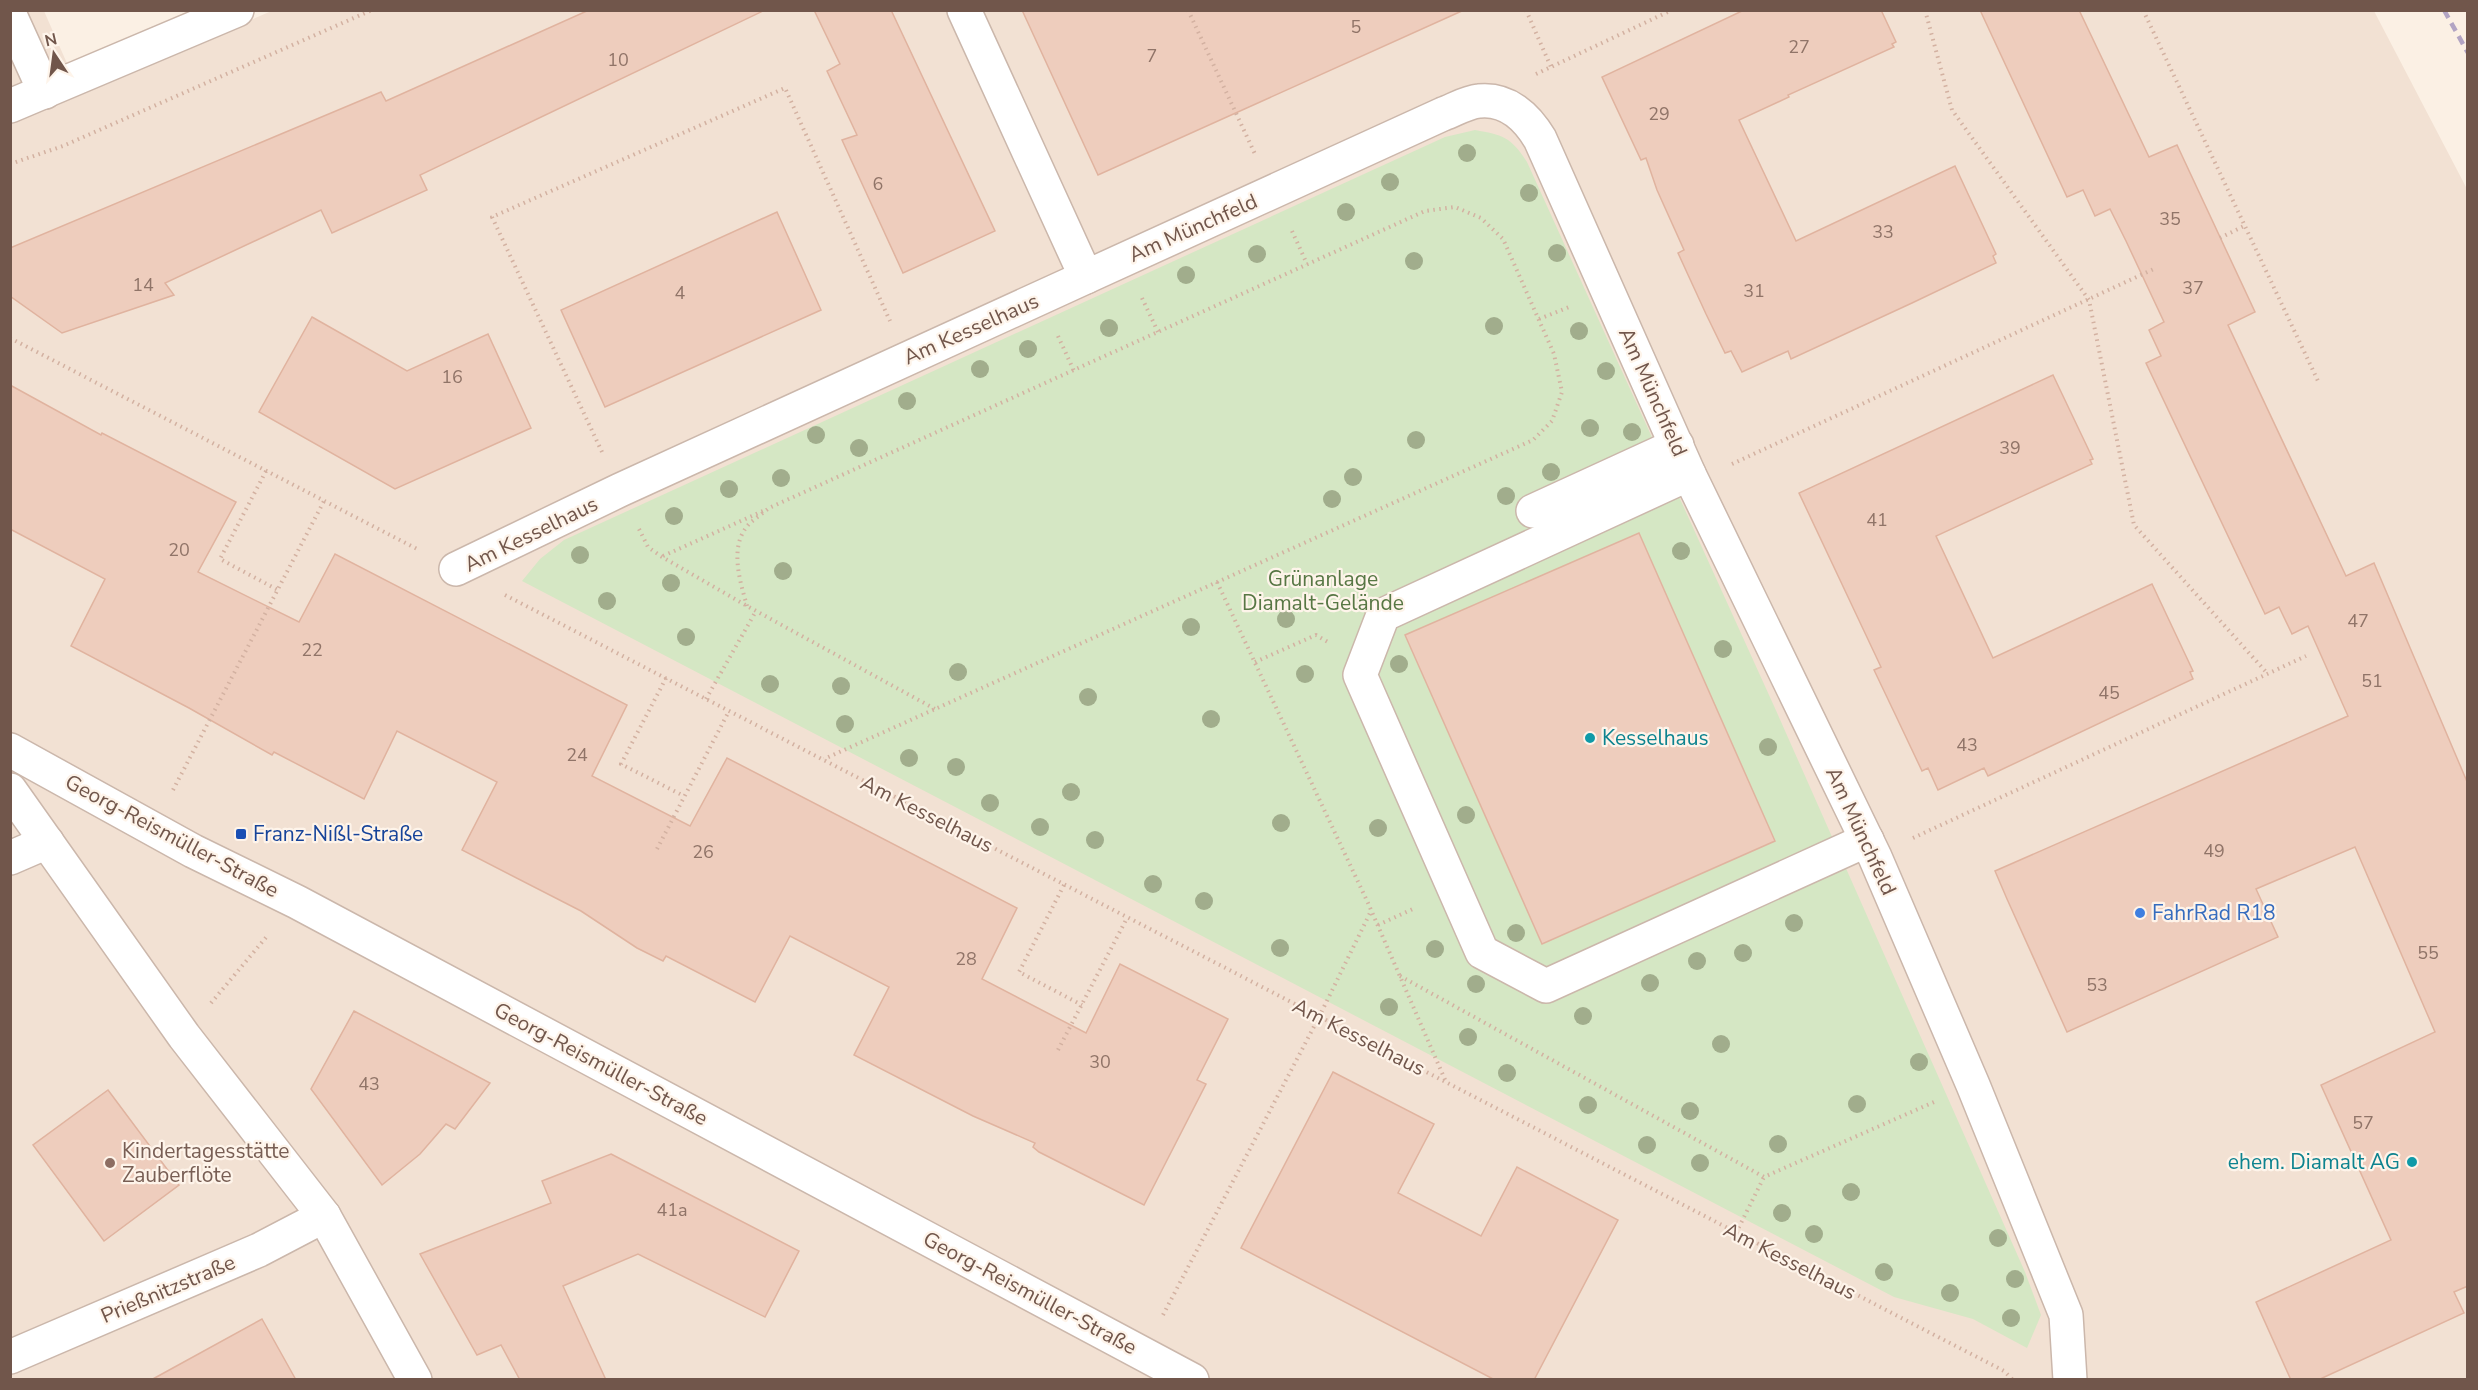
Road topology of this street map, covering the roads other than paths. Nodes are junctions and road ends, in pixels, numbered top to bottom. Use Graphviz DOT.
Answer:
graph roads {
  1 [pos="237,10"];
  2 [pos="964,10"];
  3 [pos="10,15"];
  4 [pos="45,92"];
  5 [pos="10,106"];
  6 [pos="1086,277"];
  7 [pos="1686,467"];
  8 [pos="1533,511"];
  9 [pos="456,569"];
  10 [pos="10,750"];
  11 [pos="10,790"];
  12 [pos="47,842"];
  13 [pos="1871,849"];
  14 [pos="10,858"];
  15 [pos="324,1216"];
  16 [pos="10,1357"];
  17 [pos="415,1380"];
  18 [pos="1192,1380"];
  19 [pos="2070,1380"];
  1 -- 4 [label="street"];
  2 -- 6 [label="street"];
  3 -- 4 [label="street"];
  4 -- 5 [label="street"];
  6 -- 7 [label="street, Am Münchfeld"];
  6 -- 9 [label="street, Am Kesselhaus"];
  7 -- 8 [label="street"];
  7 -- 13 [label="street, Am Münchfeld"];
  7 -- 13 [label="street"];
  10 -- 18 [label="street, Georg-Reismüller-Straße"];
  11 -- 12 [label="street"];
  12 -- 14 [label="street"];
  12 -- 15 [label="street"];
  13 -- 19 [label="street, Am Münchfeld"];
  15 -- 16 [label="street, Prießnitzstraße"];
  15 -- 17 [label="street"];
}
